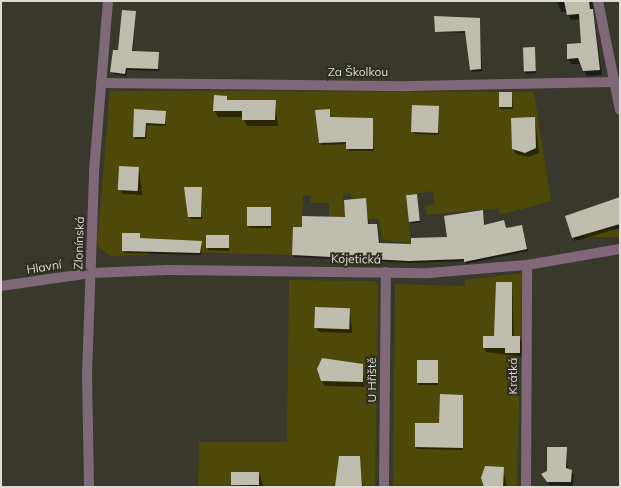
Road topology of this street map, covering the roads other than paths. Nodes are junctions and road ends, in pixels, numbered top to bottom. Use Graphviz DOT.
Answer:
graph roads {
  1 [pos="108,1"];
  2 [pos="598,1"];
  3 [pos="614,82"];
  4 [pos="101,83"];
  5 [pos="620,110"];
  6 [pos="620,249"];
  7 [pos="526,265"];
  8 [pos="386,272"];
  9 [pos="90,273"];
  10 [pos="1,286"];
  11 [pos="89,487"];
  12 [pos="384,487"];
  13 [pos="526,487"];
  1 -- 4 [label="street, Zlonínská"];
  2 -- 3 [label="street"];
  3 -- 4 [label="street, Za Školkou"];
  3 -- 5 [label="street"];
  4 -- 9 [label="street, Zlonínská"];
  6 -- 7 [label="street, Kojetická"];
  7 -- 8 [label="street, Kojetická"];
  7 -- 13 [label="street, Krátká"];
  8 -- 9 [label="street, Kojetická"];
  8 -- 12 [label="street, U Hřiště"];
  9 -- 10 [label="street, Hlavní"];
  9 -- 11 [label="street, Zlonínská"];
}
